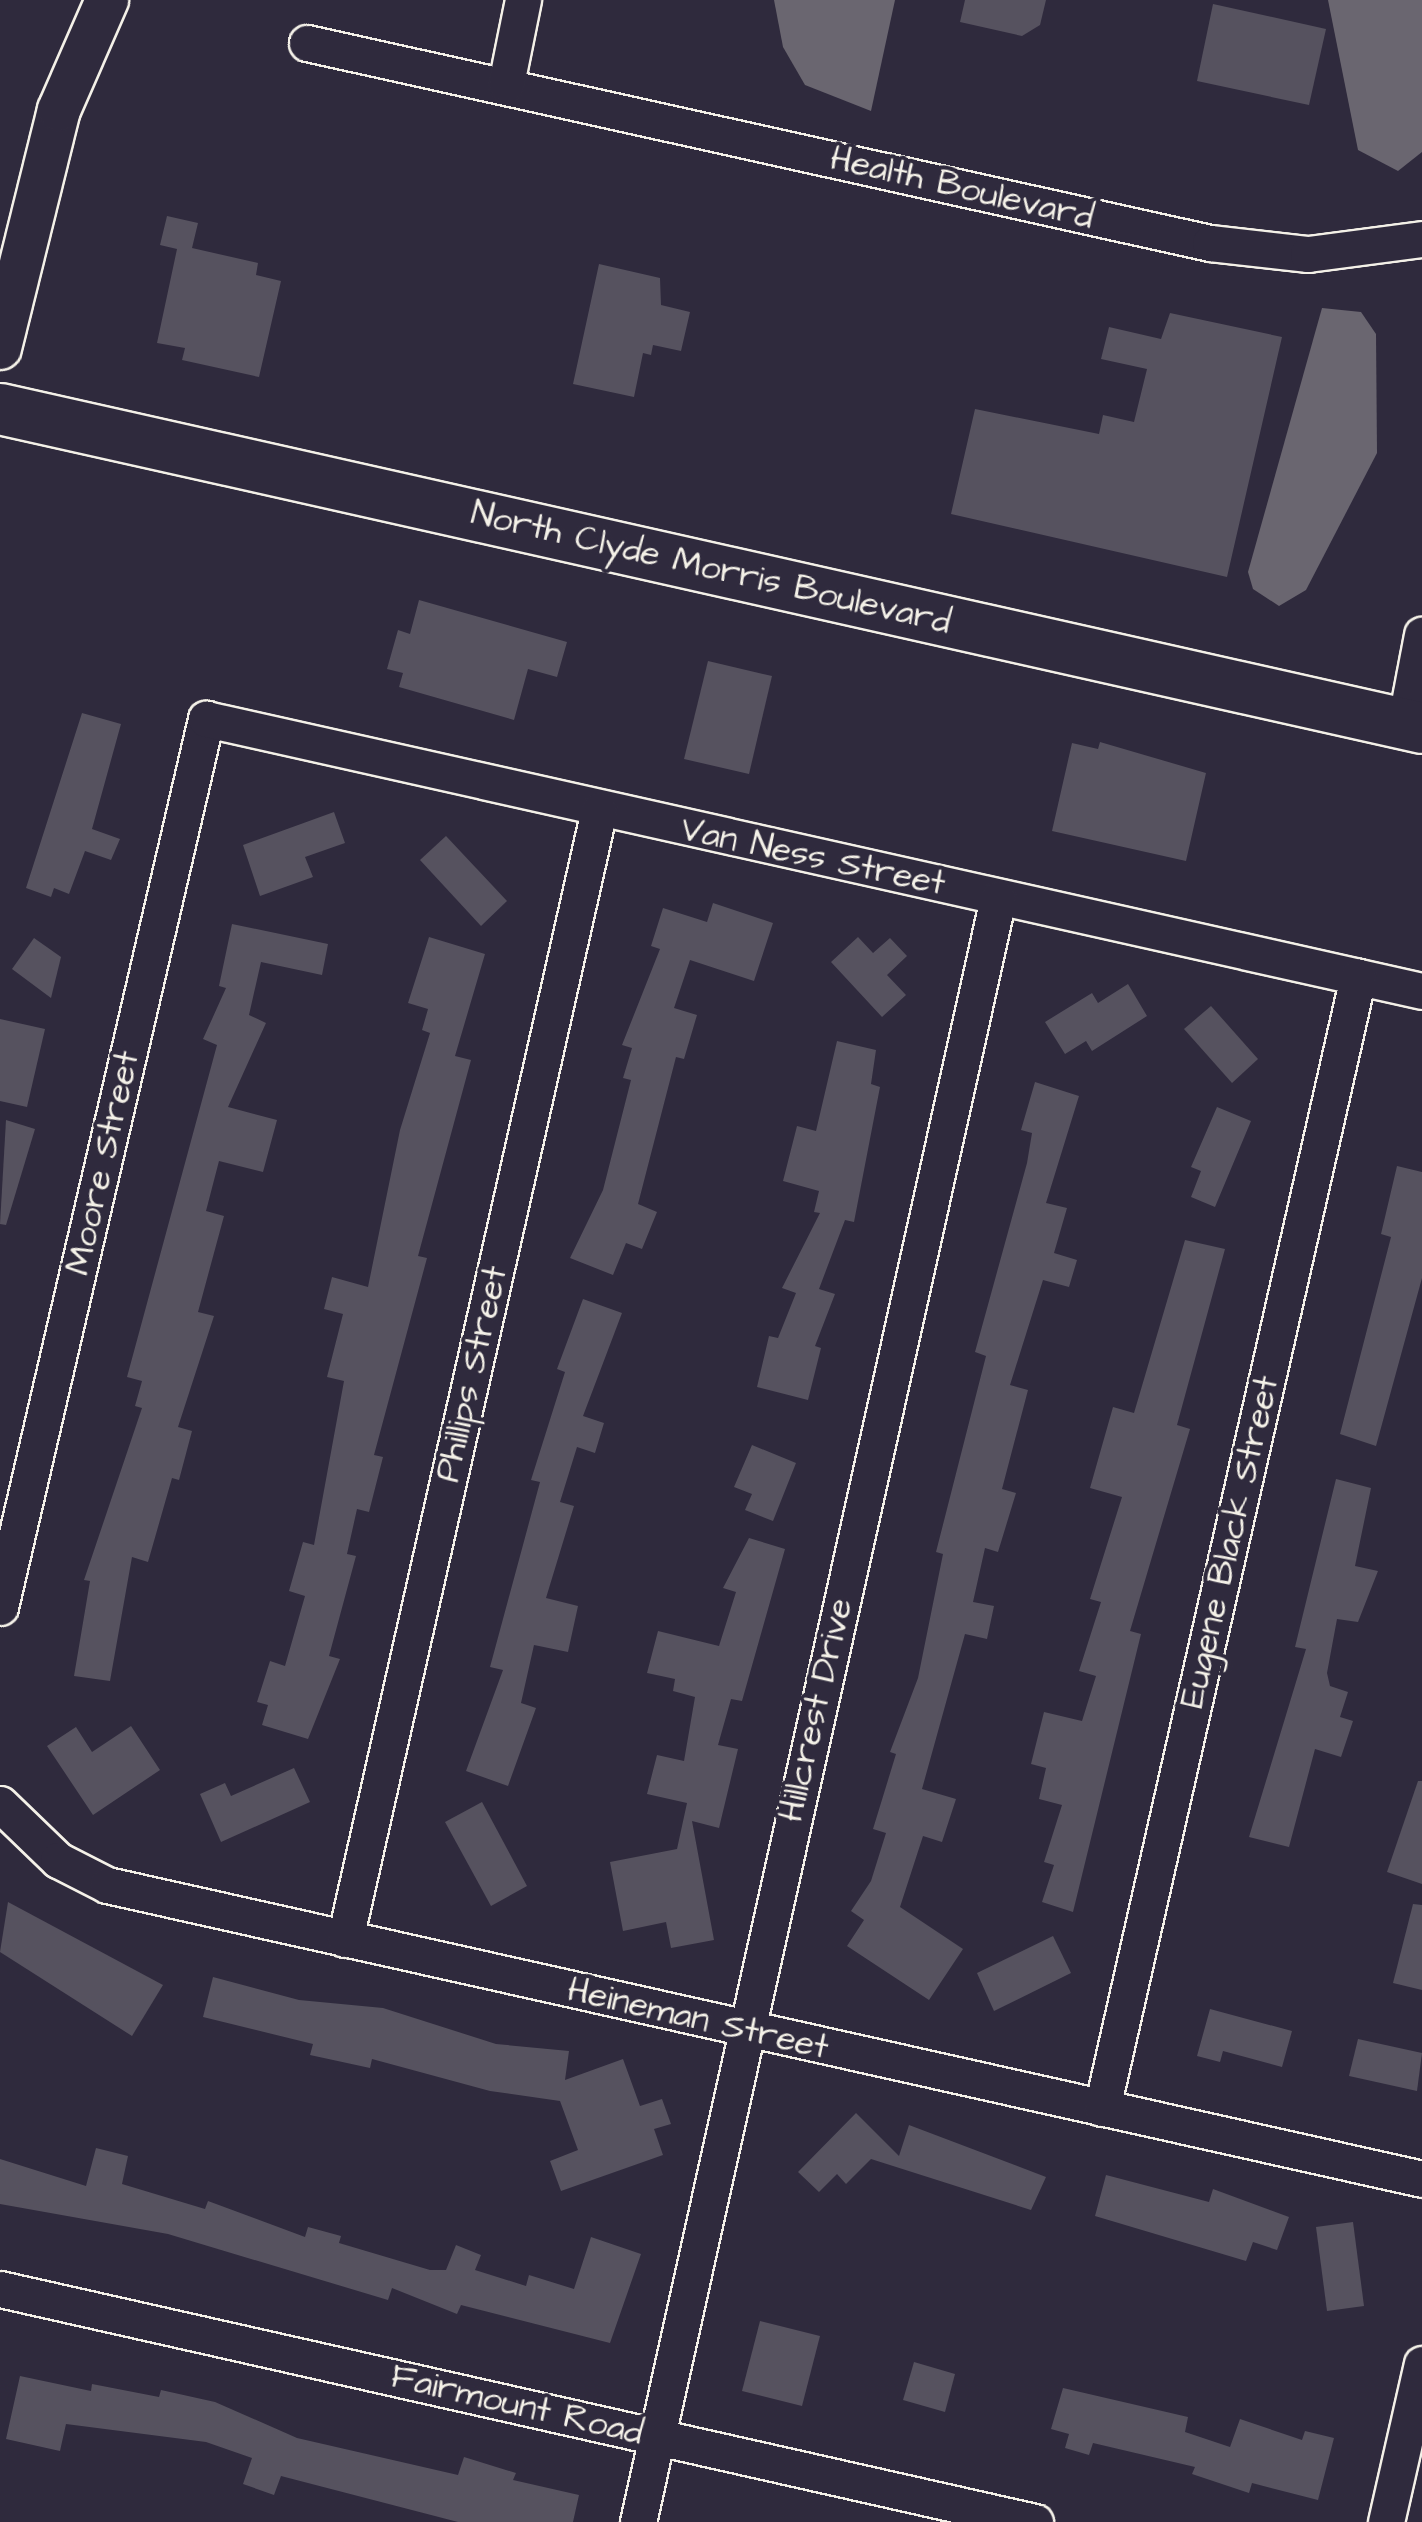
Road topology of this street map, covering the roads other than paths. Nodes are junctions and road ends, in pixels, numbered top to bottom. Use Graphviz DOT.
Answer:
graph roads {
  1 [pos="106,0"];
  2 [pos="523,0"];
  3 [pos="307,43"];
  4 [pos="506,84"];
  5 [pos="1422,238"];
  6 [pos="0,348"];
  7 [pos="0,409"];
  8 [pos="1422,635"];
  9 [pos="206,718"];
  10 [pos="1414,726"];
  11 [pos="599,810"];
  12 [pos="998,898"];
  13 [pos="1358,976"];
  14 [pos="1422,991"];
  15 [pos="0,1607"];
  16 [pos="0,1804"];
  17 [pos="345,1938"];
  18 [pos="744,2031"];
  19 [pos="1102,2108"];
  20 [pos="1422,2178"];
  21 [pos="0,2289"];
  22 [pos="1422,2364"];
  23 [pos="656,2436"];
  24 [pos="638,2522"];
  25 [pos="1034,2522"];
  26 [pos="1386,2522"];
  1 -- 6 [label="street"];
  2 -- 4 [label="street"];
  3 -- 4 [label="street, Health Boulevard"];
  4 -- 5 [label="street, Health Boulevard"];
  7 -- 10 [label="main road, North Clyde Morris Boulevard"];
  8 -- 10 [label="street"];
  9 -- 11 [label="street, Van Ness Street"];
  9 -- 15 [label="street, Moore Street"];
  11 -- 12 [label="street, Van Ness Street"];
  11 -- 17 [label="street, Phillips Street"];
  12 -- 13 [label="street, Van Ness Street"];
  12 -- 18 [label="street, Hillcrest Drive"];
  13 -- 14 [label="street, Van Ness Street"];
  13 -- 19 [label="street, Eugene Black Street"];
  16 -- 17 [label="street, Heineman Street"];
  17 -- 18 [label="street, Heineman Street"];
  18 -- 19 [label="street, Heineman Street"];
  18 -- 23 [label="street, Hillcrest Drive"];
  19 -- 20 [label="street, Heineman Street"];
  21 -- 23 [label="street, Fairmount Road"];
  22 -- 26 [label="street"];
  23 -- 24 [label="street, Hillcrest Drive"];
  23 -- 25 [label="street, Fairmount Road"];
}
